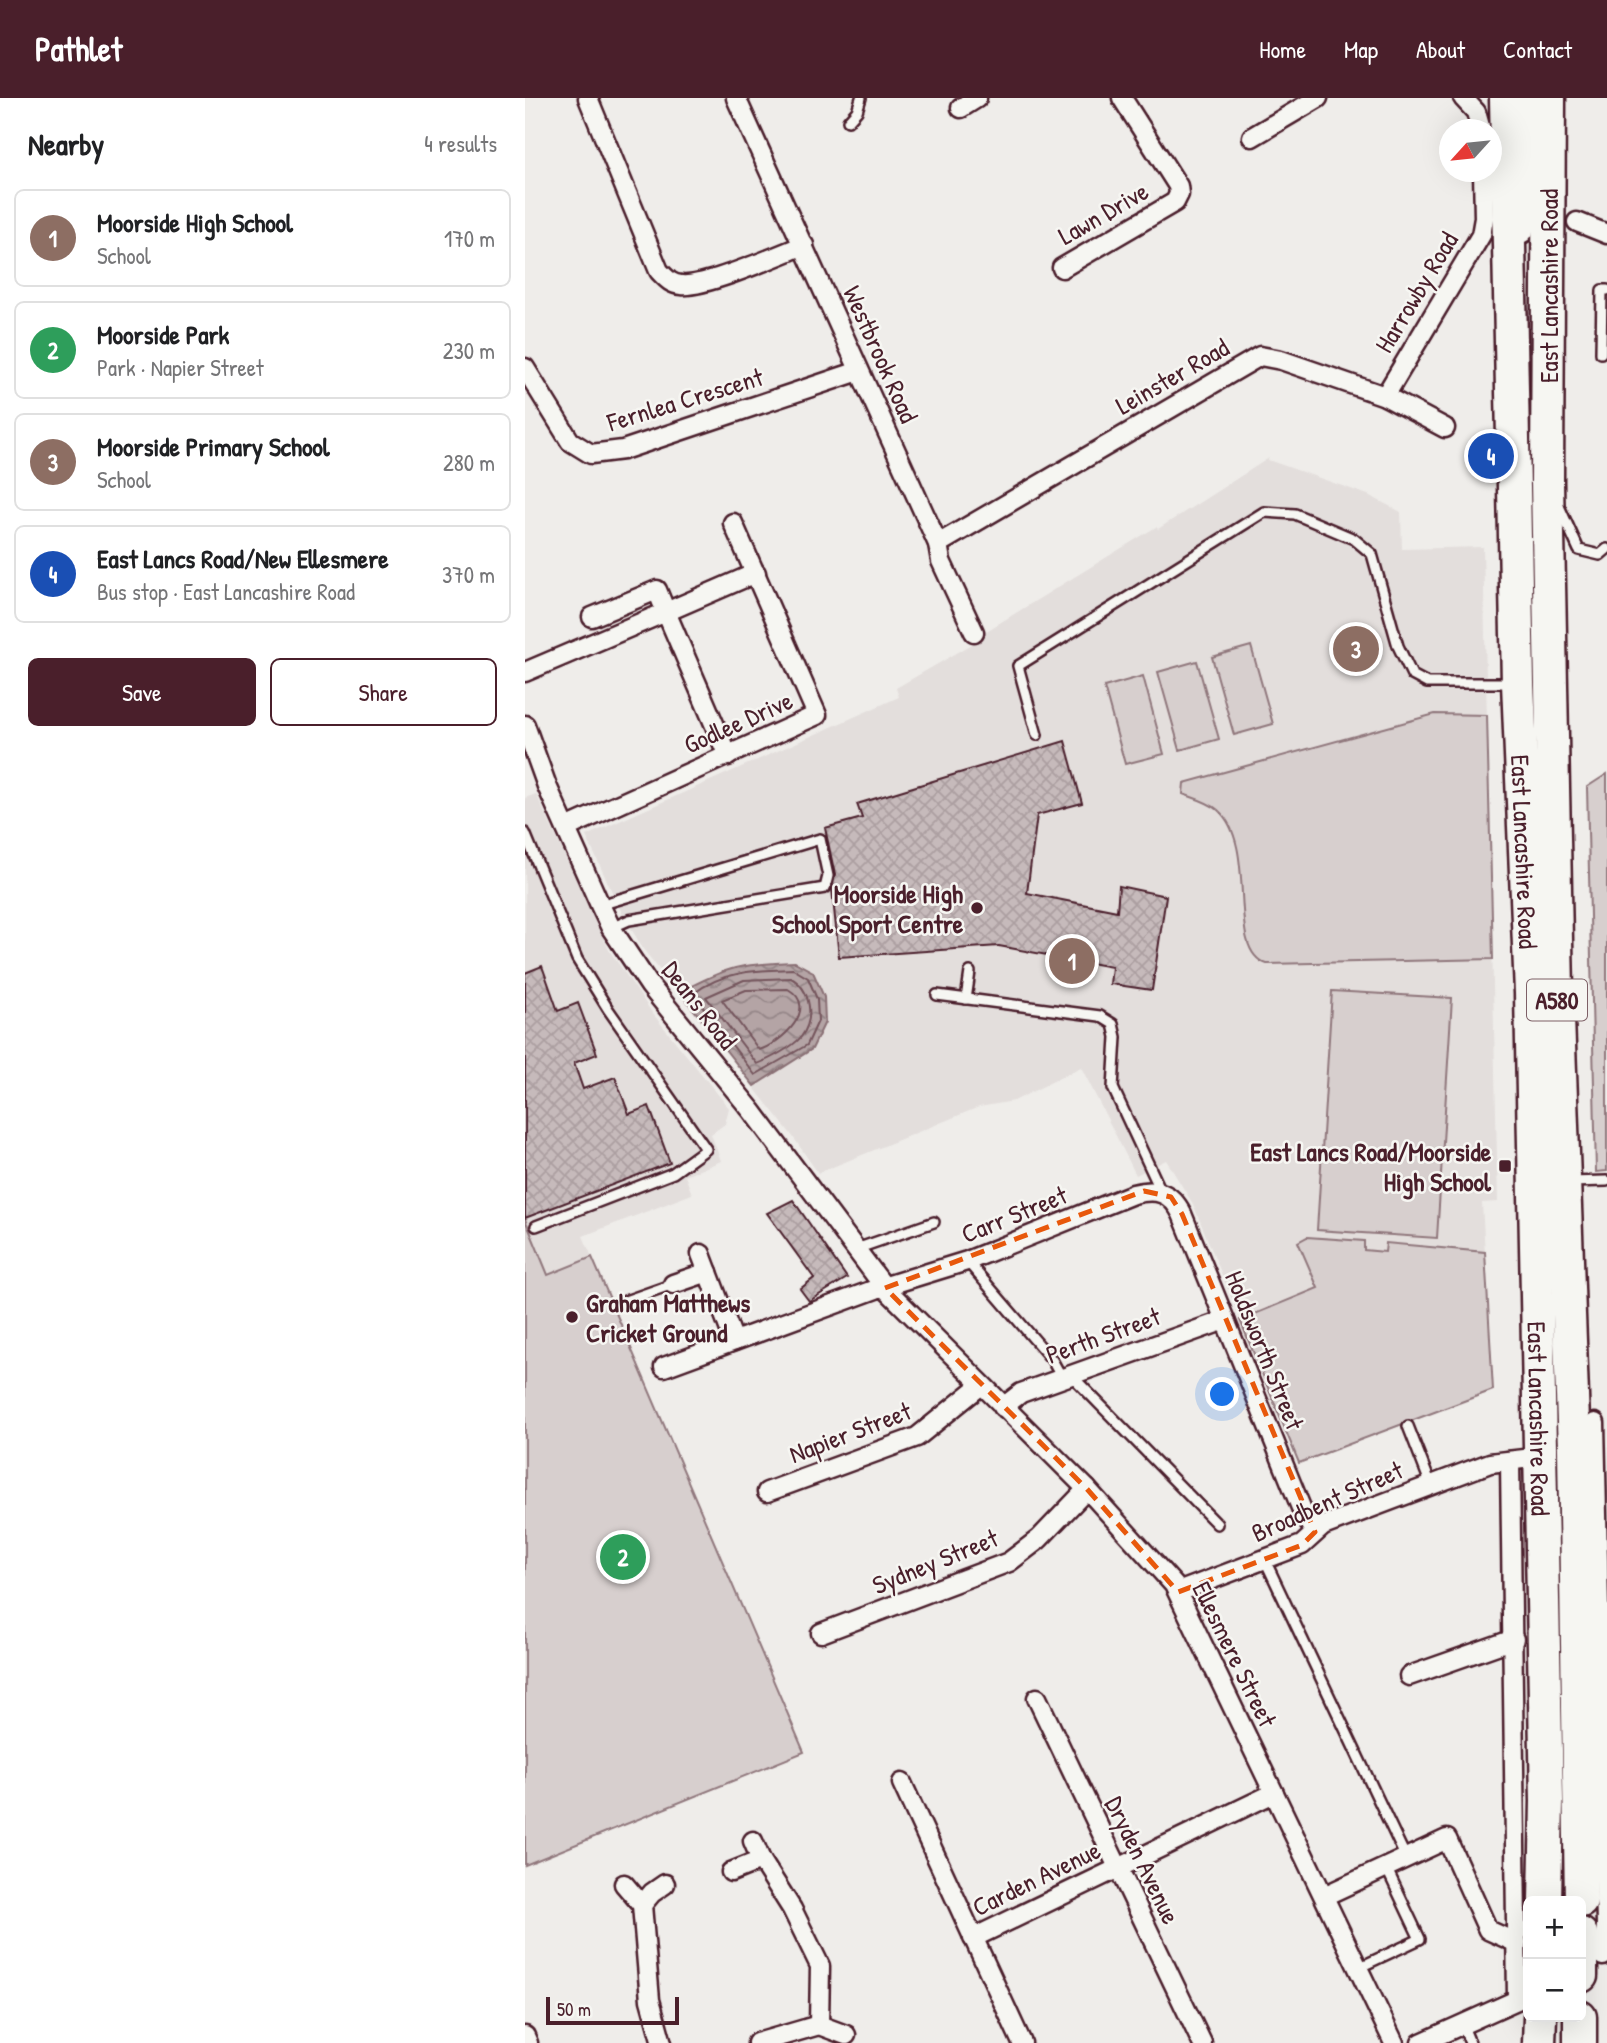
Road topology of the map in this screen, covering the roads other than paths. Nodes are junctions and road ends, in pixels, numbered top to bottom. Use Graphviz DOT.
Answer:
graph roads {
  1 [pos="588,98"];
  2 [pos="736,98"];
  3 [pos="861,98"];
  4 [pos="977,98"];
  5 [pos="1122,98"];
  6 [pos="1318,98"];
  7 [pos="1463,98"];
  8 [pos="1506,98"];
  9 [pos="1526,98"];
  10 [pos="1549,98"];
  11 [pos="961,108"];
  12 [pos="1478,119"];
  13 [pos="848,121"];
  14 [pos="1252,137"];
  15 [pos="1483,182"];
  16 [pos="1577,222"];
  17 [pos="1607,234"];
  18 [pos="804,246"];
  19 [pos="1062,268"];
  20 [pos="1607,290"];
  21 [pos="1512,291"];
  22 [pos="1601,353"];
  23 [pos="525,368"];
  24 [pos="859,371"];
  25 [pos="1385,396"];
  26 [pos="1445,428"];
  27 [pos="1547,482"];
  28 [pos="733,523"];
  29 [pos="938,544"];
  30 [pos="1607,549"];
  31 [pos="756,573"];
  32 [pos="666,612"];
  33 [pos="974,632"];
  34 [pos="618,633"];
  35 [pos="525,673"];
  36 [pos="1518,683"];
  37 [pos="525,725"];
  38 [pos="1037,735"];
  39 [pos="728,756"];
  40 [pos="566,828"];
  41 [pos="525,833"];
  42 [pos="600,905"];
  43 [pos="616,936"];
  44 [pos="969,972"];
  45 [pos="937,995"];
  46 [pos="966,999"];
  47 [pos="1607,1181"];
  48 [pos="1564,1183"];
  49 [pos="1161,1191"];
  50 [pos="934,1222"];
  51 [pos="536,1226"];
  52 [pos="855,1249"];
  53 [pos="701,1254"];
  54 [pos="967,1261"];
  55 [pos="708,1272"];
  56 [pos="673,1284"];
  57 [pos="885,1288"];
  58 [pos="625,1301"];
  59 [pos="1225,1320"];
  60 [pos="734,1341"];
  61 [pos="664,1367"];
  62 [pos="1066,1376"];
  63 [pos="980,1386"];
  64 [pos="1003,1407"];
  65 [pos="1592,1424"];
  66 [pos="1408,1426"];
  67 [pos="1525,1459"];
  68 [pos="1431,1485"];
  69 [pos="1087,1489"];
  70 [pos="767,1492"];
  71 [pos="1217,1524"];
  72 [pos="1315,1532"];
  73 [pos="1264,1558"];
  74 [pos="1178,1592"];
  75 [pos="1603,1600"];
  76 [pos="821,1633"];
  77 [pos="1514,1639"];
  78 [pos="1409,1676"];
  79 [pos="1037,1699"];
  80 [pos="902,1783"];
  81 [pos="1274,1793"];
  82 [pos="753,1841"];
  83 [pos="1606,1849"];
  84 [pos="1406,1858"];
  85 [pos="761,1860"];
  86 [pos="1118,1867"];
  87 [pos="1386,1867"];
  88 [pos="731,1872"];
  89 [pos="624,1884"];
  90 [pos="665,1884"];
  91 [pos="1324,1896"];
  92 [pos="1545,1896"];
  93 [pos="1581,1896"];
  94 [pos="642,1905"];
  95 [pos="973,1938"];
  96 [pos="1517,1943"];
  97 [pos="1586,1946"];
  98 [pos="1593,1962"];
  99 [pos="1358,1968"];
  100 [pos="1523,1974"];
  101 [pos="1523,2006"];
  102 [pos="1534,2022"];
  103 [pos="1580,2022"];
  104 [pos="1462,2024"];
  105 [pos="819,2025"];
  106 [pos="846,2035"];
  107 [pos="525,2036"];
  108 [pos="528,2043"];
  109 [pos="662,2043"];
  110 [pos="757,2043"];
  111 [pos="1022,2043"];
  112 [pos="1202,2043"];
  113 [pos="1394,2043"];
  114 [pos="1421,2043"];
  115 [pos="1470,2043"];
  116 [pos="1539,2043"];
  117 [pos="1580,2043"];
  1 -- 18 [label="street"];
  2 -- 18 [label="street, Westbrook Road"];
  3 -- 13 [label="lane"];
  4 -- 11 [label="street"];
  5 -- 19 [label="street, Lawn Drive"];
  6 -- 14 [label="street"];
  7 -- 12 [label="street"];
  8 -- 21 [label="highway, East Lancashire Road / A580"];
  9 -- 21 [label="main road"];
  10 -- 27 [label="highway, East Lancashire Road / A580"];
  15 -- 25 [label="street, Harrowby Road"];
  16 -- 17 [label="street"];
  18 -- 24 [label="street, Westbrook Road"];
  20 -- 22 [label="lane"];
  21 -- 36 [label="highway, East Lancashire Road / A580"];
  23 -- 24 [label="street, Fernlea Crescent"];
  24 -- 29 [label="street, Westbrook Road"];
  25 -- 26 [label="street, Leinster Road"];
  25 -- 29 [label="street, Leinster Road"];
  27 -- 30 [label="lane"];
  27 -- 48 [label="highway, East Lancashire Road / A580"];
  28 -- 31 [label="street, Godlee Drive"];
  29 -- 33 [label="street, Westbrook Road"];
  31 -- 32 [label="street"];
  31 -- 39 [label="street, Godlee Drive"];
  32 -- 34 [label="street"];
  32 -- 34 [label="street"];
  32 -- 39 [label="street"];
  34 -- 35 [label="street"];
  36 -- 38 [label="lane"];
  36 -- 67 [label="highway, East Lancashire Road / A580"];
  37 -- 40 [label="street, Deans Road"];
  39 -- 40 [label="street, Godlee Drive"];
  40 -- 42 [label="street, Deans Road"];
  41 -- 51 [label="lane"];
  42 -- 43 [label="street, Deans Road"];
  42 -- 43 [label="lane"];
  43 -- 52 [label="street, Deans Road"];
  44 -- 46 [label="lane"];
  45 -- 46 [label="lane"];
  46 -- 49 [label="lane"];
  47 -- 48 [label="lane"];
  48 -- 65 [label="highway, East Lancashire Road / A580"];
  49 -- 54 [label="street, Carr Street"];
  49 -- 59 [label="street, Holdsworth Street"];
  50 -- 52 [label="lane"];
  52 -- 57 [label="street, Deans Road"];
  53 -- 55 [label="street"];
  54 -- 57 [label="street, Carr Street"];
  54 -- 62 [label="lane"];
  55 -- 56 [label="street"];
  55 -- 60 [label="street"];
  56 -- 58 [label="lane"];
  57 -- 60 [label="street, Carr Street"];
  57 -- 63 [label="street, Ellesmere Street"];
  59 -- 62 [label="street, Perth Street"];
  59 -- 72 [label="street, Holdsworth Street"];
  60 -- 61 [label="street, Carr Street"];
  62 -- 64 [label="street, Perth Street"];
  62 -- 71 [label="lane"];
  63 -- 64 [label="street, Ellesmere Street"];
  63 -- 70 [label="street, Napier Street"];
  64 -- 69 [label="street, Ellesmere Street"];
  65 -- 75 [label="street"];
  65 -- 93 [label="highway, East Lancashire Road / A580"];
  66 -- 68 [label="lane"];
  67 -- 68 [label="street, Broadbent Street"];
  67 -- 77 [label="street"];
  67 -- 92 [label="highway, East Lancashire Road / A580"];
  68 -- 72 [label="street, Broadbent Street"];
  69 -- 74 [label="street, Ellesmere Street"];
  69 -- 76 [label="street, Sydney Street"];
  72 -- 73 [label="street, Broadbent Street"];
  73 -- 74 [label="street, Broadbent Street"];
  73 -- 84 [label="lane"];
  74 -- 81 [label="street, Ellesmere Street"];
  75 -- 83 [label="street"];
  77 -- 78 [label="street"];
  77 -- 96 [label="street"];
  79 -- 86 [label="street, Dryden Avenue"];
  80 -- 95 [label="street"];
  81 -- 86 [label="street, Carden Avenue"];
  81 -- 91 [label="street, Ellesmere Street"];
  82 -- 85 [label="street"];
  83 -- 98 [label="street"];
  84 -- 87 [label="street"];
  84 -- 96 [label="street"];
  85 -- 88 [label="street"];
  85 -- 105 [label="street"];
  86 -- 95 [label="street, Carden Avenue"];
  86 -- 112 [label="street, Dryden Avenue"];
  87 -- 91 [label="street"];
  87 -- 99 [label="lane"];
  89 -- 94 [label="street"];
  90 -- 94 [label="street"];
  91 -- 99 [label="street, Ellesmere Street"];
  94 -- 109 [label="street"];
  95 -- 111 [label="street"];
  96 -- 100 [label="street"];
  97 -- 98 [label="highway"];
  99 -- 113 [label="street, Ellesmere Street"];
  101 -- 104 [label="street"];
  102 -- 116 [label="highway"];
  103 -- 117 [label="highway"];
  104 -- 114 [label="street"];
  104 -- 115 [label="lane"];
  105 -- 106 [label="street"];
  105 -- 110 [label="street"];
  107 -- 108 [label="street"];
}
